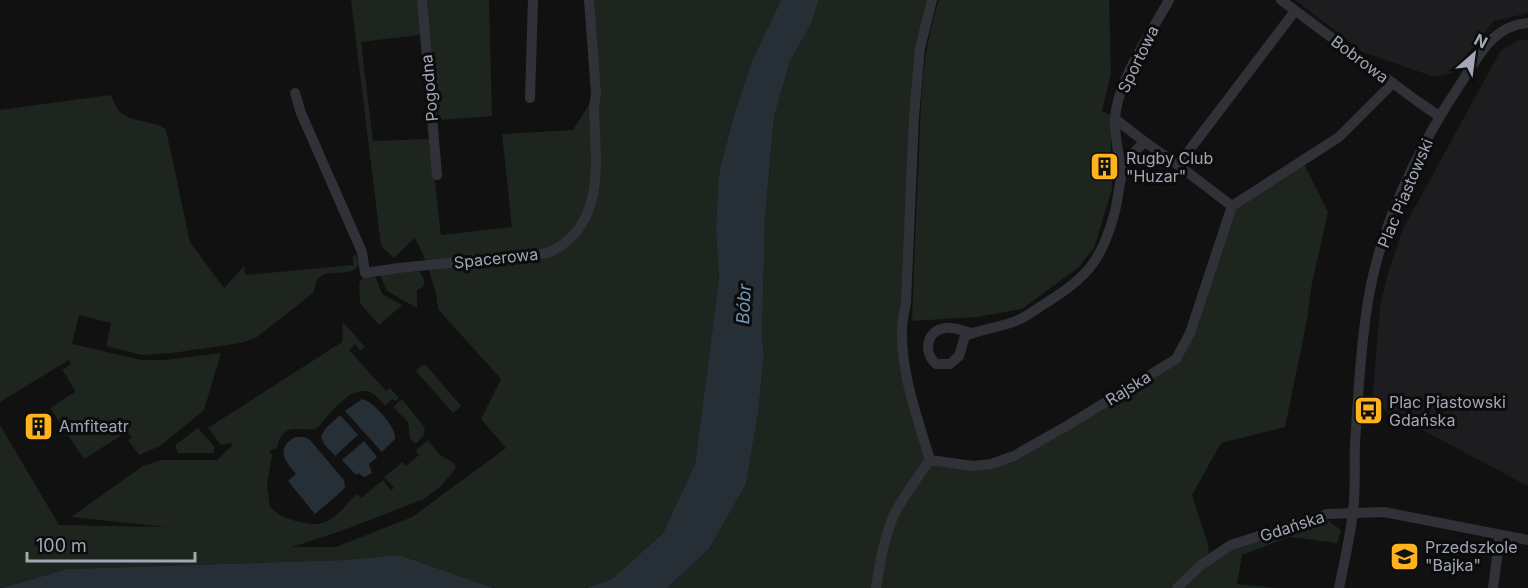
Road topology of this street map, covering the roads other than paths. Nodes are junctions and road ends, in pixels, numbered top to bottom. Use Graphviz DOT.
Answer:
graph roads {
  1 [pos="422,0"];
  2 [pos="533,0"];
  3 [pos="589,0"];
  4 [pos="932,0"];
  5 [pos="1169,0"];
  6 [pos="1281,0"];
  7 [pos="1295,11"];
  8 [pos="1528,23"];
  9 [pos="1393,83"];
  10 [pos="295,93"];
  11 [pos="530,98"];
  12 [pos="1439,116"];
  13 [pos="1115,119"];
  14 [pos="1145,142"];
  15 [pos="1178,165"];
  16 [pos="1121,172"];
  17 [pos="437,175"];
  18 [pos="1232,206"];
  19 [pos="973,333"];
  20 [pos="930,460"];
  21 [pos="1353,512"];
  22 [pos="1500,535"];
  23 [pos="1528,540"];
  24 [pos="876,588"];
  25 [pos="1177,588"];
  26 [pos="1339,588"];
  27 [pos="1493,588"];
  1 -- 17 [label="street, Pogodna"];
  2 -- 11 [label="street"];
  3 -- 10 [label="street, Spacerowa"];
  4 -- 20 [label="street"];
  5 -- 13 [label="street, Sportowa"];
  6 -- 7 [label="street, Bobrowa"];
  7 -- 9 [label="street, Bobrowa"];
  7 -- 15 [label="street"];
  8 -- 12 [label="street, Plac Piastowski"];
  9 -- 12 [label="street, Bobrowa"];
  9 -- 18 [label="street"];
  12 -- 21 [label="street, Plac Piastowski"];
  13 -- 14 [label="street"];
  13 -- 16 [label="street"];
  14 -- 15 [label="street"];
  14 -- 16 [label="street"];
  15 -- 18 [label="street"];
  16 -- 19 [label="street"];
  18 -- 20 [label="street, Rajska"];
  19 -- 19 [label="street"];
  20 -- 24 [label="street"];
  21 -- 22 [label="street, Gdańska"];
  21 -- 25 [label="street, Gdańska"];
  21 -- 26 [label="street, Plac Piastowski"];
  22 -- 23 [label="street, Gdańska"];
  22 -- 27 [label="street"];
}
